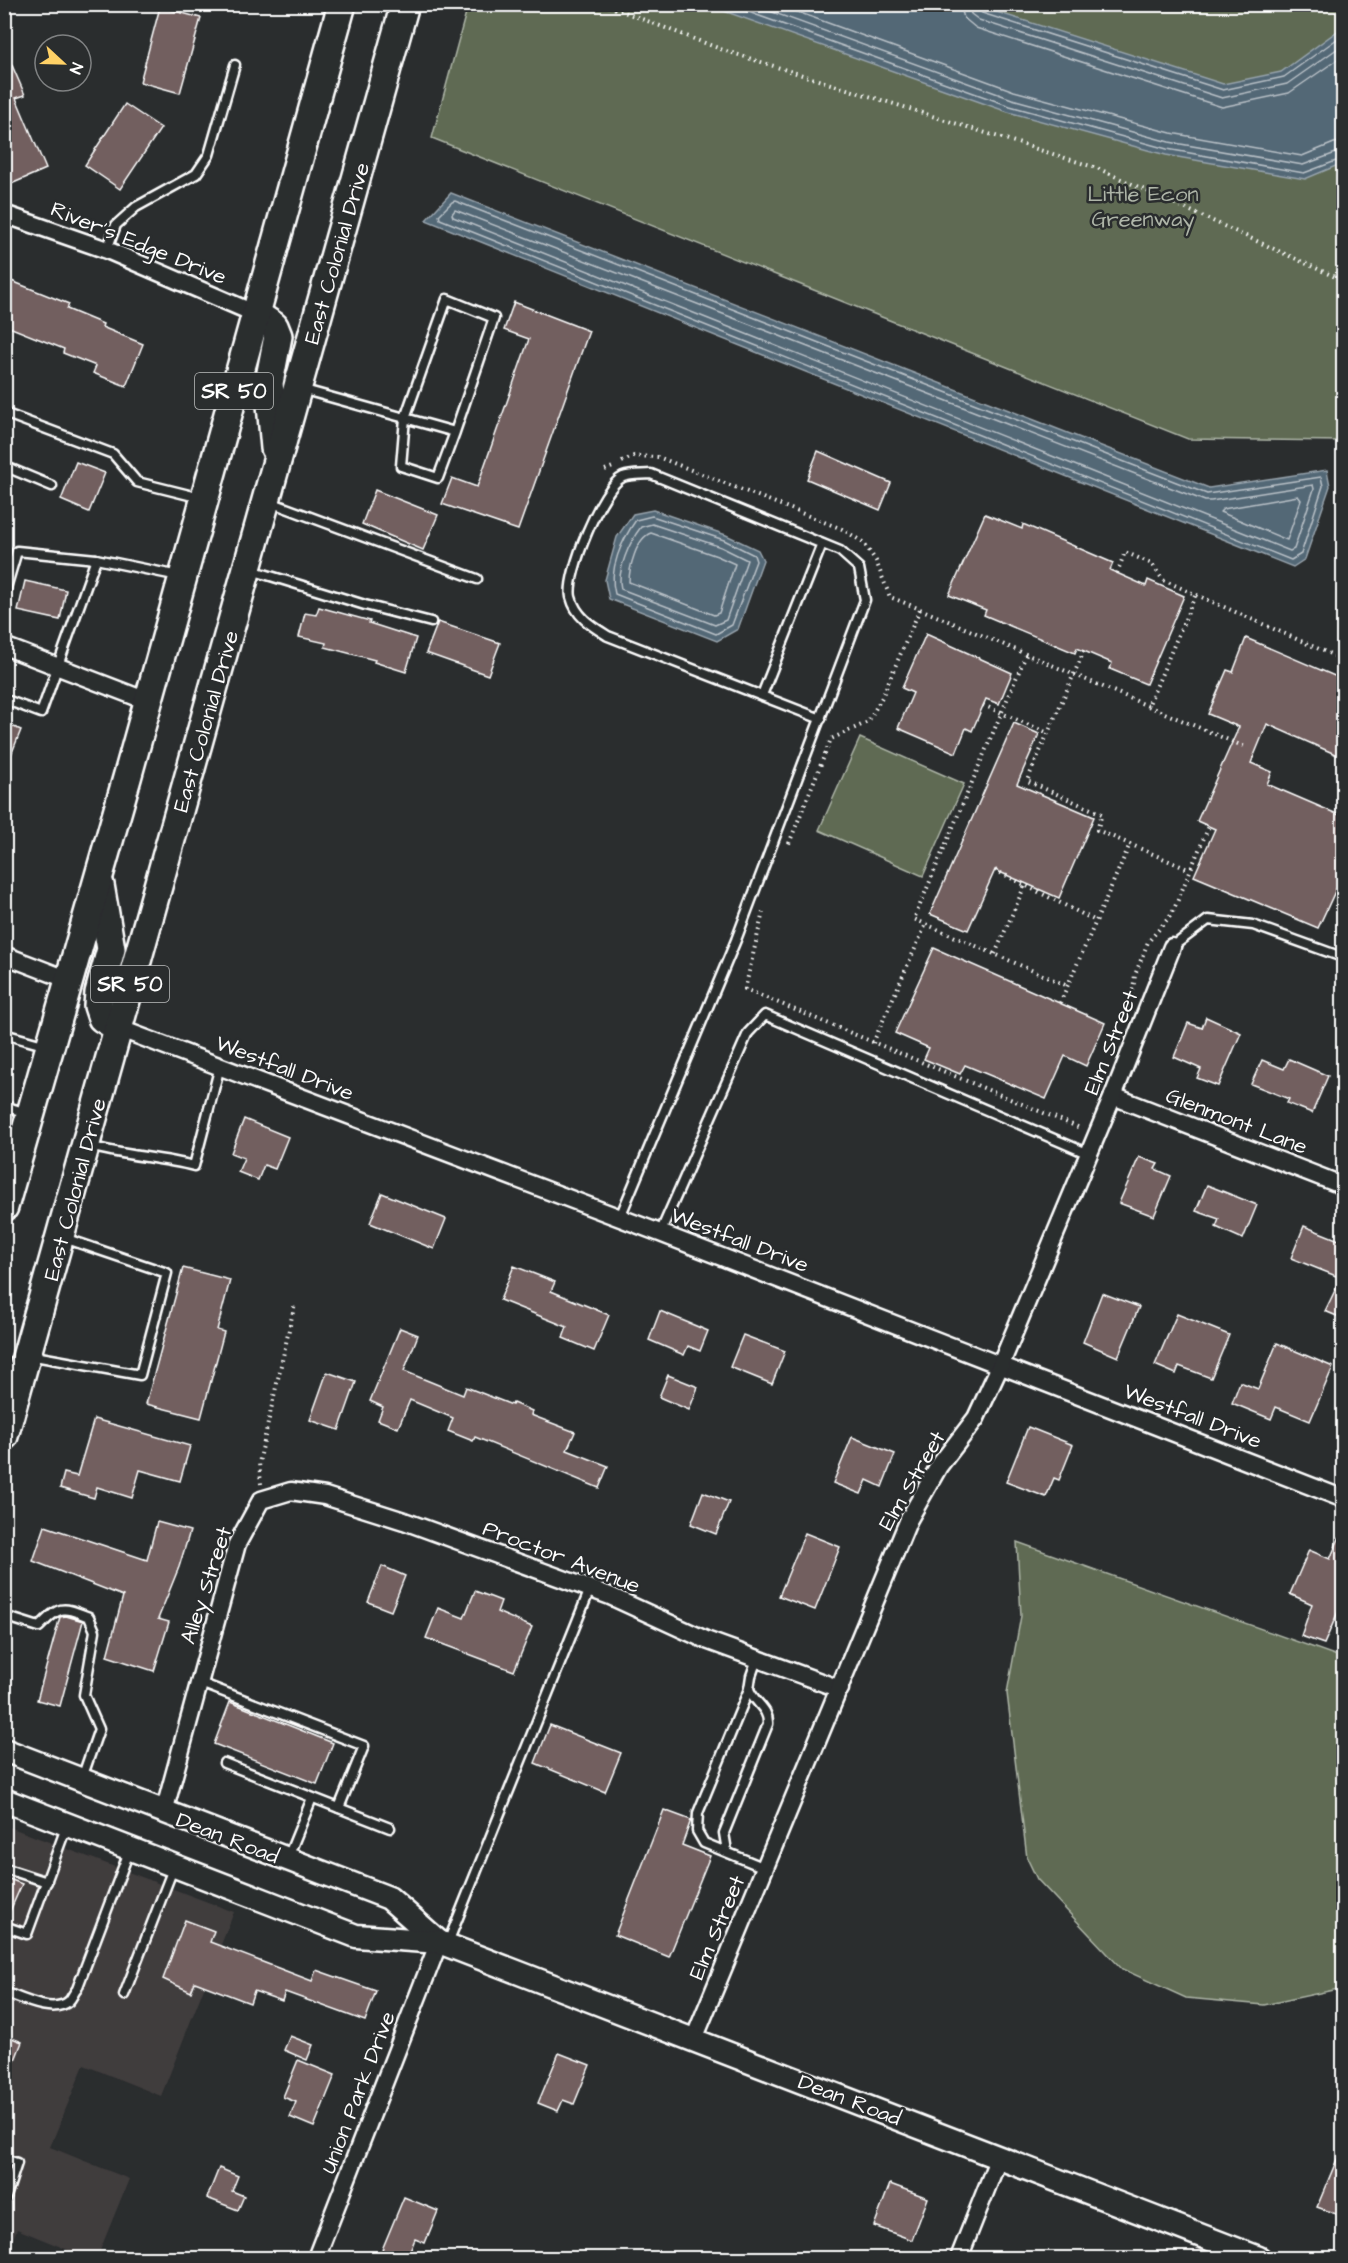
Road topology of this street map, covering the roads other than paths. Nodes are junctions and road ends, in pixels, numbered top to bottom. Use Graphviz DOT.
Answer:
graph roads {
  1 [pos="342,4"];
  2 [pos="405,4"];
  3 [pos="236,65"];
  4 [pos="4,214"];
  5 [pos="107,250"];
  6 [pos="256,314"];
  7 [pos="298,388"];
  8 [pos="4,413"];
  9 [pos="405,418"];
  10 [pos="455,432"];
  11 [pos="4,466"];
  12 [pos="276,467"];
  13 [pos="52,486"];
  14 [pos="204,499"];
  15 [pos="267,501"];
  16 [pos="822,544"];
  17 [pos="96,559"];
  18 [pos="248,569"];
  19 [pos="182,577"];
  20 [pos="477,579"];
  21 [pos="4,595"];
  22 [pos="431,622"];
  23 [pos="4,646"];
  24 [pos="58,667"];
  25 [pos="762,695"];
  26 [pos="4,699"];
  27 [pos="147,701"];
  28 [pos="821,719"];
  29 [pos="99,874"];
  30 [pos="1172,947"];
  31 [pos="4,955"];
  32 [pos="1343,957"];
  33 [pos="69,980"];
  34 [pos="118,1028"];
  35 [pos="4,1034"];
  36 [pos="50,1047"];
  37 [pos="220,1066"];
  38 [pos="1113,1096"];
  39 [pos="4,1106"];
  40 [pos="31,1114"];
  41 [pos="86,1145"];
  42 [pos="1089,1154"];
  43 [pos="1344,1186"];
  44 [pos="4,1208"];
  45 [pos="620,1217"];
  46 [pos="660,1233"];
  47 [pos="61,1236"];
  48 [pos="28,1355"];
  49 [pos="1001,1364"];
  50 [pos="4,1436"];
  51 [pos="1344,1499"];
  52 [pos="261,1500"];
  53 [pos="590,1589"];
  54 [pos="4,1616"];
  55 [pos="757,1659"];
  56 [pos="198,1682"];
  57 [pos="748,1689"];
  58 [pos="840,1689"];
  59 [pos="4,1750"];
  60 [pos="224,1763"];
  61 [pos="81,1780"];
  62 [pos="312,1798"];
  63 [pos="4,1800"];
  64 [pos="339,1808"];
  65 [pos="164,1812"];
  66 [pos="67,1824"];
  67 [pos="390,1828"];
  68 [pos="130,1849"];
  69 [pos="727,1851"];
  70 [pos="287,1860"];
  71 [pos="174,1866"];
  72 [pos="4,1868"];
  73 [pos="765,1868"];
  74 [pos="47,1882"];
  75 [pos="4,1926"];
  76 [pos="443,1943"];
  77 [pos="4,1992"];
  78 [pos="124,1995"];
  79 [pos="694,2038"];
  80 [pos="999,2157"];
  81 [pos="4,2159"];
  82 [pos="4,2203"];
  83 [pos="316,2259"];
  84 [pos="959,2259"];
  85 [pos="1259,2259"];
  1 -- 6 [label="highway, SR 50"];
  2 -- 7 [label="highway, East Colonial Drive / SR 50"];
  3 -- 5 [label="lane"];
  4 -- 5 [label="street, River's Edge Drive"];
  5 -- 6 [label="street, River's Edge Drive"];
  6 -- 12 [label="highway"];
  6 -- 14 [label="highway, SR 50"];
  7 -- 9 [label="lane"];
  7 -- 12 [label="highway, East Colonial Drive / SR 50"];
  8 -- 14 [label="lane"];
  9 -- 10 [label="lane"];
  9 -- 10 [label="lane"];
  9 -- 10 [label="lane"];
  11 -- 13 [label="lane"];
  12 -- 15 [label="highway, East Colonial Drive / SR 50"];
  14 -- 19 [label="highway, SR 50"];
  15 -- 18 [label="highway, East Colonial Drive / SR 50"];
  15 -- 20 [label="lane"];
  16 -- 25 [label="lane"];
  16 -- 25 [label="lane"];
  16 -- 28 [label="lane"];
  17 -- 19 [label="lane"];
  17 -- 21 [label="lane"];
  17 -- 24 [label="lane"];
  18 -- 22 [label="lane"];
  18 -- 34 [label="highway, East Colonial Drive / SR 50"];
  19 -- 27 [label="highway, SR 50"];
  23 -- 24 [label="street"];
  24 -- 26 [label="lane"];
  24 -- 27 [label="street"];
  25 -- 28 [label="lane"];
  27 -- 29 [label="highway, SR 50"];
  28 -- 45 [label="lane"];
  29 -- 33 [label="highway, SR 50"];
  29 -- 34 [label="highway"];
  30 -- 32 [label="lane"];
  30 -- 38 [label="street, Elm Street"];
  31 -- 33 [label="street"];
  33 -- 36 [label="highway, SR 50"];
  34 -- 37 [label="street, Westfall Drive"];
  34 -- 41 [label="highway, East Colonial Drive / SR 50"];
  35 -- 36 [label="lane"];
  36 -- 40 [label="highway, SR 50"];
  37 -- 41 [label="lane"];
  37 -- 45 [label="street, Westfall Drive"];
  38 -- 42 [label="street, Elm Street"];
  38 -- 43 [label="street, Glenmont Lane"];
  39 -- 40 [label="lane"];
  40 -- 44 [label="highway, SR 50"];
  41 -- 47 [label="highway, East Colonial Drive / SR 50"];
  42 -- 46 [label="lane"];
  42 -- 49 [label="street, Elm Street"];
  45 -- 46 [label="street, Westfall Drive"];
  46 -- 49 [label="street, Westfall Drive"];
  47 -- 48 [label="highway, East Colonial Drive / SR 50"];
  47 -- 48 [label="lane"];
  48 -- 50 [label="highway, East Colonial Drive / SR 50"];
  49 -- 51 [label="street, Westfall Drive"];
  49 -- 58 [label="street, Elm Street"];
  52 -- 53 [label="street, Proctor Avenue"];
  52 -- 56 [label="street, Alley Street"];
  53 -- 55 [label="street, Proctor Avenue"];
  53 -- 76 [label="lane"];
  54 -- 61 [label="lane"];
  55 -- 57 [label="lane"];
  55 -- 58 [label="street, Proctor Avenue"];
  56 -- 64 [label="lane"];
  56 -- 65 [label="street, Alley Street"];
  57 -- 69 [label="lane"];
  57 -- 69 [label="lane"];
  58 -- 73 [label="street, Elm Street"];
  59 -- 61 [label="main road, Dean Road"];
  60 -- 62 [label="lane"];
  61 -- 65 [label="main road, Dean Road"];
  62 -- 64 [label="lane"];
  62 -- 70 [label="lane"];
  63 -- 66 [label="main road, Dean Road"];
  64 -- 67 [label="lane"];
  65 -- 70 [label="main road, Dean Road"];
  66 -- 68 [label="main road, Dean Road"];
  66 -- 74 [label="lane"];
  68 -- 71 [label="main road, Dean Road"];
  68 -- 77 [label="lane"];
  69 -- 73 [label="lane"];
  70 -- 76 [label="main road, Dean Road"];
  71 -- 76 [label="main road, Dean Road"];
  71 -- 78 [label="lane"];
  72 -- 74 [label="lane"];
  73 -- 79 [label="street, Elm Street"];
  74 -- 75 [label="lane"];
  76 -- 79 [label="main road, Dean Road"];
  76 -- 83 [label="street, Union Park Drive"];
  79 -- 80 [label="main road, Dean Road"];
  80 -- 84 [label="street"];
  80 -- 85 [label="main road, Dean Road"];
  81 -- 82 [label="lane"];
}
